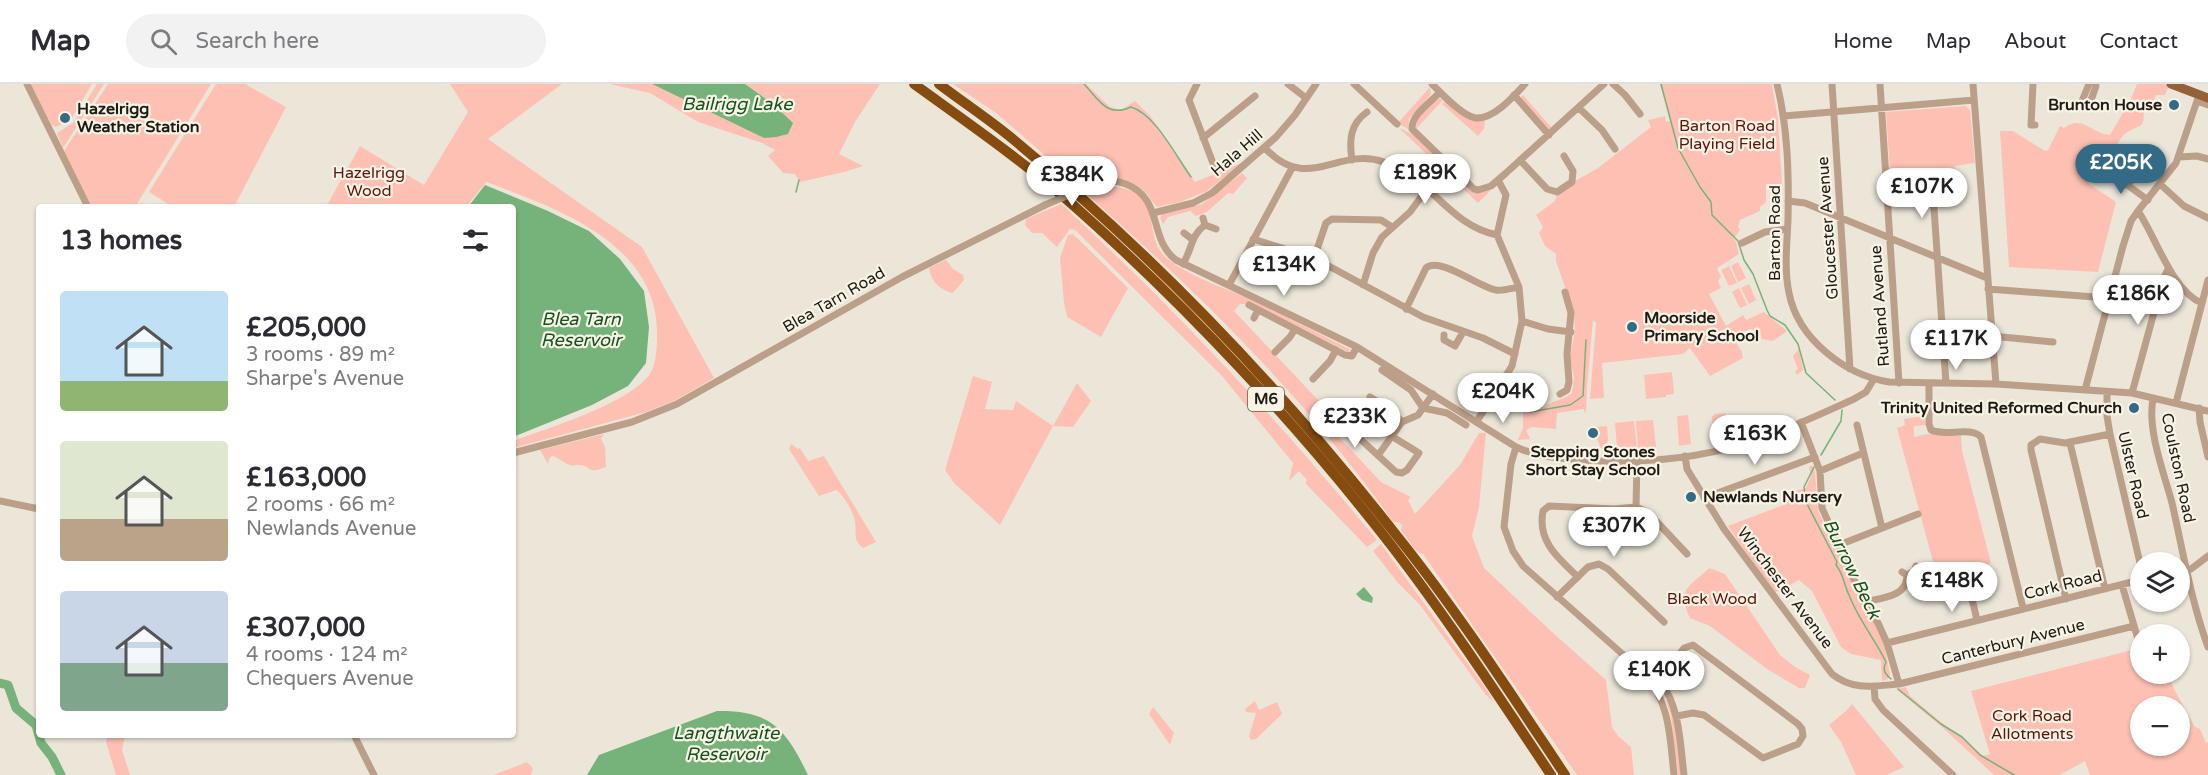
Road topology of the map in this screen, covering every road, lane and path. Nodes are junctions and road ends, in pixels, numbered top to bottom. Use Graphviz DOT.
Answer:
graph roads {
  1 [pos="27,84"];
  2 [pos="915,84"];
  3 [pos="939,84"];
  4 [pos="1197,84"];
  5 [pos="1288,84"];
  6 [pos="1316,84"];
  7 [pos="1354,84"];
  8 [pos="1432,84"];
  9 [pos="1525,84"];
  10 [pos="1604,84"];
  11 [pos="1613,84"];
  12 [pos="1777,84"];
  13 [pos="1832,84"];
  14 [pos="1880,84"];
  15 [pos="1973,84"];
  16 [pos="2033,84"];
  17 [pos="2089,84"];
  18 [pos="2095,84"];
  19 [pos="2171,84"];
  20 [pos="1440,92"];
  21 [pos="1514,95"];
  22 [pos="1252,97"];
  23 [pos="1306,98"];
  24 [pos="2204,98"];
  25 [pos="1974,100"];
  26 [pos="2208,105"];
  27 [pos="1579,108"];
  28 [pos="1881,108"];
  29 [pos="1367,112"];
  30 [pos="1834,112"];
  31 [pos="1640,114"];
  32 [pos="1784,116"];
  33 [pos="1397,124"];
  34 [pos="2035,125"];
  35 [pos="1549,135"];
  36 [pos="1203,138"];
  37 [pos="1265,148"];
  38 [pos="1615,149"];
  39 [pos="2153,150"];
  40 [pos="1564,156"];
  41 [pos="2179,157"];
  42 [pos="2208,159"];
  43 [pos="1352,160"];
  44 [pos="1520,160"];
  45 [pos="1215,165"];
  46 [pos="1292,168"];
  47 [pos="2108,171"];
  48 [pos="1932,179"];
  49 [pos="1498,180"];
  50 [pos="2160,184"];
  51 [pos="2128,185"];
  52 [pos="1427,189"];
  53 [pos="2148,200"];
  54 [pos="1788,201"];
  55 [pos="87,204"];
  56 [pos="2138,211"];
  57 [pos="1153,213"];
  58 [pos="1840,217"];
  59 [pos="2208,218"];
  60 [pos="1392,227"];
  61 [pos="1216,229"];
  62 [pos="1787,230"];
  63 [pos="1184,233"];
  64 [pos="1497,235"];
  65 [pos="1888,237"];
  66 [pos="1253,239"];
  67 [pos="1193,240"];
  68 [pos="1742,243"];
  69 [pos="1314,258"];
  70 [pos="1937,258"];
  71 [pos="1183,264"];
  72 [pos="2168,269"];
  73 [pos="1987,278"];
  74 [pos="2208,280"];
  75 [pos="1229,285"];
  76 [pos="1363,285"];
  77 [pos="1519,287"];
  78 [pos="1988,289"];
  79 [pos="1565,292"];
  80 [pos="2109,298"];
  81 [pos="2202,303"];
  82 [pos="1249,305"];
  83 [pos="1406,309"];
  84 [pos="1258,310"];
  85 [pos="1254,318"];
  86 [pos="1522,321"];
  87 [pos="1295,329"];
  88 [pos="1463,332"];
  89 [pos="1571,332"];
  90 [pos="1444,335"];
  91 [pos="1992,336"];
  92 [pos="2053,342"];
  93 [pos="1357,347"];
  94 [pos="1336,350"];
  95 [pos="1275,352"];
  96 [pos="1515,354"];
  97 [pos="1850,369"];
  98 [pos="1382,370"];
  99 [pos="1324,379"];
  100 [pos="1874,380"];
  101 [pos="1899,383"];
  102 [pos="1946,383"];
  103 [pos="1929,384"];
  104 [pos="1996,384"];
  105 [pos="2085,390"];
  106 [pos="2108,392"];
  107 [pos="2132,393"];
  108 [pos="1432,394"];
  109 [pos="1560,394"];
  110 [pos="1370,397"];
  111 [pos="2153,399"];
  112 [pos="2176,403"];
  113 [pos="1423,408"];
  114 [pos="2199,408"];
  115 [pos="2208,411"];
  116 [pos="1477,421"];
  117 [pos="1402,422"];
  118 [pos="1801,422"];
  119 [pos="1466,425"];
  120 [pos="1857,425"];
  121 [pos="1346,426"];
  122 [pos="2110,434"];
  123 [pos="1393,437"];
  124 [pos="2070,443"];
  125 [pos="1425,447"];
  126 [pos="1516,447"];
  127 [pos="516,452"];
  128 [pos="1419,453"];
  129 [pos="1863,453"];
  130 [pos="1378,454"];
  131 [pos="1685,456"];
  132 [pos="1815,457"];
  133 [pos="2208,458"];
  134 [pos="1637,461"];
  135 [pos="1820,471"];
  136 [pos="1704,498"];
  137 [pos="0,501"];
  138 [pos="1636,507"];
  139 [pos="36,508"];
  140 [pos="1918,514"];
  141 [pos="1882,528"];
  142 [pos="1839,545"];
  143 [pos="2137,552"];
  144 [pos="2179,552"];
  145 [pos="1687,554"];
  146 [pos="2208,556"];
  147 [pos="1916,566"];
  148 [pos="2190,569"];
  149 [pos="1578,577"];
  150 [pos="1967,578"];
  151 [pos="2130,583"];
  152 [pos="2122,585"];
  153 [pos="2105,589"];
  154 [pos="2190,592"];
  155 [pos="1557,597"];
  156 [pos="2066,598"];
  157 [pos="1864,602"];
  158 [pos="2024,609"];
  159 [pos="1977,620"];
  160 [pos="1664,622"];
  161 [pos="2132,624"];
  162 [pos="2130,627"];
  163 [pos="1887,643"];
  164 [pos="2208,647"];
  165 [pos="1660,680"];
  166 [pos="1899,684"];
  167 [pos="1655,687"];
  168 [pos="1874,687"];
  169 [pos="1669,694"];
  170 [pos="1661,698"];
  171 [pos="1677,716"];
  172 [pos="356,738"];
  173 [pos="1948,774"];
  174 [pos="374,775"];
  175 [pos="1551,775"];
  176 [pos="1565,775"];
  177 [pos="1674,775"];
  178 [pos="1684,775"];
  1 -- 55 [label="street"];
  2 -- 175 [label="highway, M6"];
  3 -- 176 [label="highway, M6"];
  4 -- 36 [label="street"];
  5 -- 23 [label="street"];
  6 -- 23 [label="street, Hala Hill"];
  7 -- 33 [label="street"];
  8 -- 20 [label="street"];
  9 -- 21 [label="street"];
  10 -- 27 [label="street"];
  11 -- 31 [label="street"];
  12 -- 32 [label="street, Barton Road"];
  13 -- 30 [label="street, Gloucester Avenue"];
  14 -- 28 [label="street, Rutland Avenue"];
  15 -- 25 [label="street"];
  16 -- 34 [label="street"];
  17 -- 18 [label="street"];
  19 -- 24 [label="main road"];
  20 -- 21 [label="street"];
  20 -- 49 [label="street"];
  21 -- 35 [label="street"];
  22 -- 36 [label="street"];
  23 -- 37 [label="street, Hala Hill"];
  24 -- 26 [label="street"];
  24 -- 41 [label="street"];
  25 -- 28 [label="street"];
  25 -- 73 [label="street"];
  27 -- 35 [label="street"];
  27 -- 38 [label="street"];
  28 -- 30 [label="street"];
  28 -- 65 [label="street, Rutland Avenue"];
  29 -- 43 [label="street"];
  30 -- 32 [label="street"];
  30 -- 58 [label="street, Gloucester Avenue"];
  32 -- 54 [label="street, Barton Road"];
  35 -- 44 [label="street"];
  36 -- 45 [label="street"];
  37 -- 46 [label="street"];
  37 -- 57 [label="street, Hala Hill"];
  39 -- 51 [label="street"];
  40 -- 44 [label="street"];
  41 -- 42 [label="street"];
  41 -- 50 [label="street"];
  43 -- 46 [label="street"];
  43 -- 52 [label="street"];
  44 -- 49 [label="street"];
  46 -- 66 [label="street"];
  47 -- 51 [label="street"];
  48 -- 70 [label="street"];
  49 -- 64 [label="street"];
  50 -- 53 [label="street"];
  50 -- 59 [label="street"];
  51 -- 53 [label="street"];
  52 -- 60 [label="street"];
  52 -- 64 [label="street"];
  53 -- 56 [label="street"];
  54 -- 58 [label="street"];
  54 -- 62 [label="street, Barton Road"];
  56 -- 72 [label="street"];
  56 -- 80 [label="street"];
  57 -- 71 [label="street, Blea Tarn Road"];
  57 -- 127 [label="street, Blea Tarn Road, bridge"];
  58 -- 65 [label="street"];
  58 -- 97 [label="street, Gloucester Avenue"];
  60 -- 69 [label="street"];
  60 -- 76 [label="street"];
  61 -- 67 [label="street"];
  62 -- 68 [label="street"];
  62 -- 97 [label="street, Barton Road"];
  63 -- 67 [label="street"];
  64 -- 77 [label="street"];
  65 -- 70 [label="street"];
  65 -- 101 [label="street, Rutland Avenue"];
  66 -- 69 [label="street"];
  66 -- 75 [label="street"];
  67 -- 71 [label="street"];
  69 -- 76 [label="street"];
  70 -- 73 [label="street"];
  70 -- 102 [label="street"];
  71 -- 75 [label="street"];
  72 -- 81 [label="street"];
  72 -- 107 [label="street"];
  73 -- 78 [label="street"];
  74 -- 81 [label="street"];
  75 -- 93 [label="street"];
  76 -- 83 [label="street"];
  77 -- 83 [label="street"];
  77 -- 86 [label="street"];
  78 -- 80 [label="street"];
  78 -- 91 [label="street"];
  79 -- 89 [label="street"];
  80 -- 105 [label="street"];
  81 -- 112 [label="street"];
  82 -- 84 [label="street"];
  83 -- 88 [label="street"];
  84 -- 85 [label="street"];
  84 -- 87 [label="street"];
  86 -- 89 [label="street"];
  86 -- 96 [label="street"];
  87 -- 94 [label="street"];
  87 -- 95 [label="street"];
  88 -- 90 [label="street"];
  88 -- 96 [label="street"];
  89 -- 109 [label="street"];
  91 -- 92 [label="street"];
  91 -- 104 [label="street"];
  93 -- 94 [label="street"];
  93 -- 108 [label="street"];
  94 -- 99 [label="street"];
  96 -- 116 [label="street"];
  97 -- 100 [label="street, Barton Road"];
  98 -- 113 [label="street"];
  100 -- 101 [label="street, Barton Road"];
  100 -- 118 [label="street"];
  101 -- 103 [label="street, Barton Road"];
  102 -- 103 [label="street, Barton Road"];
  102 -- 104 [label="street, Barton Road"];
  103 -- 158 [label="street"];
  104 -- 105 [label="street, Barton Road"];
  105 -- 106 [label="street, Barton Road"];
  106 -- 107 [label="street, Barton Road"];
  106 -- 122 [label="street, Ulster Road"];
  107 -- 111 [label="street, Barton Road"];
  108 -- 113 [label="street"];
  108 -- 116 [label="street"];
  110 -- 117 [label="street"];
  111 -- 112 [label="street, Barton Road"];
  111 -- 144 [label="street, Coulston Road"];
  112 -- 114 [label="street, Barton Road"];
  113 -- 117 [label="street"];
  113 -- 119 [label="street"];
  114 -- 115 [label="street, Barton Road"];
  114 -- 133 [label="street"];
  116 -- 126 [label="street"];
  117 -- 123 [label="street"];
  118 -- 131 [label="street"];
  118 -- 132 [label="street"];
  120 -- 129 [label="street"];
  121 -- 130 [label="street"];
  122 -- 124 [label="street"];
  122 -- 143 [label="street, Ulster Road"];
  123 -- 128 [label="street"];
  123 -- 130 [label="street"];
  124 -- 153 [label="street"];
  124 -- 156 [label="street"];
  125 -- 128 [label="street"];
  126 -- 134 [label="street"];
  126 -- 155 [label="street"];
  128 -- 130 [label="street"];
  129 -- 135 [label="street"];
  129 -- 141 [label="street"];
  131 -- 134 [label="street"];
  131 -- 136 [label="street, Winchester Avenue"];
  132 -- 135 [label="street"];
  132 -- 136 [label="street"];
  134 -- 138 [label="street"];
  135 -- 142 [label="street"];
  136 -- 168 [label="street, Winchester Avenue"];
  137 -- 139 [label="street"];
  138 -- 145 [label="street"];
  138 -- 149 [label="street"];
  140 -- 141 [label="street"];
  141 -- 142 [label="street"];
  142 -- 157 [label="street"];
  146 -- 148 [label="street"];
  147 -- 157 [label="street"];
  149 -- 155 [label="street"];
  149 -- 160 [label="street"];
  150 -- 159 [label="street"];
  151 -- 152 [label="street, Cork Road"];
  152 -- 153 [label="street, Cork Road"];
  152 -- 161 [label="street"];
  153 -- 156 [label="street, Cork Road"];
  154 -- 164 [label="street, Coulston Road"];
  155 -- 167 [label="street"];
  156 -- 158 [label="street, Cork Road"];
  157 -- 163 [label="street"];
  158 -- 159 [label="street, Cork Road"];
  159 -- 163 [label="street, Cork Road"];
  162 -- 166 [label="street, Canterbury Avenue"];
  163 -- 166 [label="street"];
  165 -- 167 [label="street"];
  165 -- 169 [label="street"];
  165 -- 171 [label="street"];
  166 -- 168 [label="street, Winchester Avenue"];
  167 -- 170 [label="street"];
  168 -- 173 [label="street"];
  169 -- 170 [label="street"];
  169 -- 171 [label="street"];
  170 -- 177 [label="street"];
  171 -- 178 [label="street"];
  172 -- 174 [label="street"];
}
